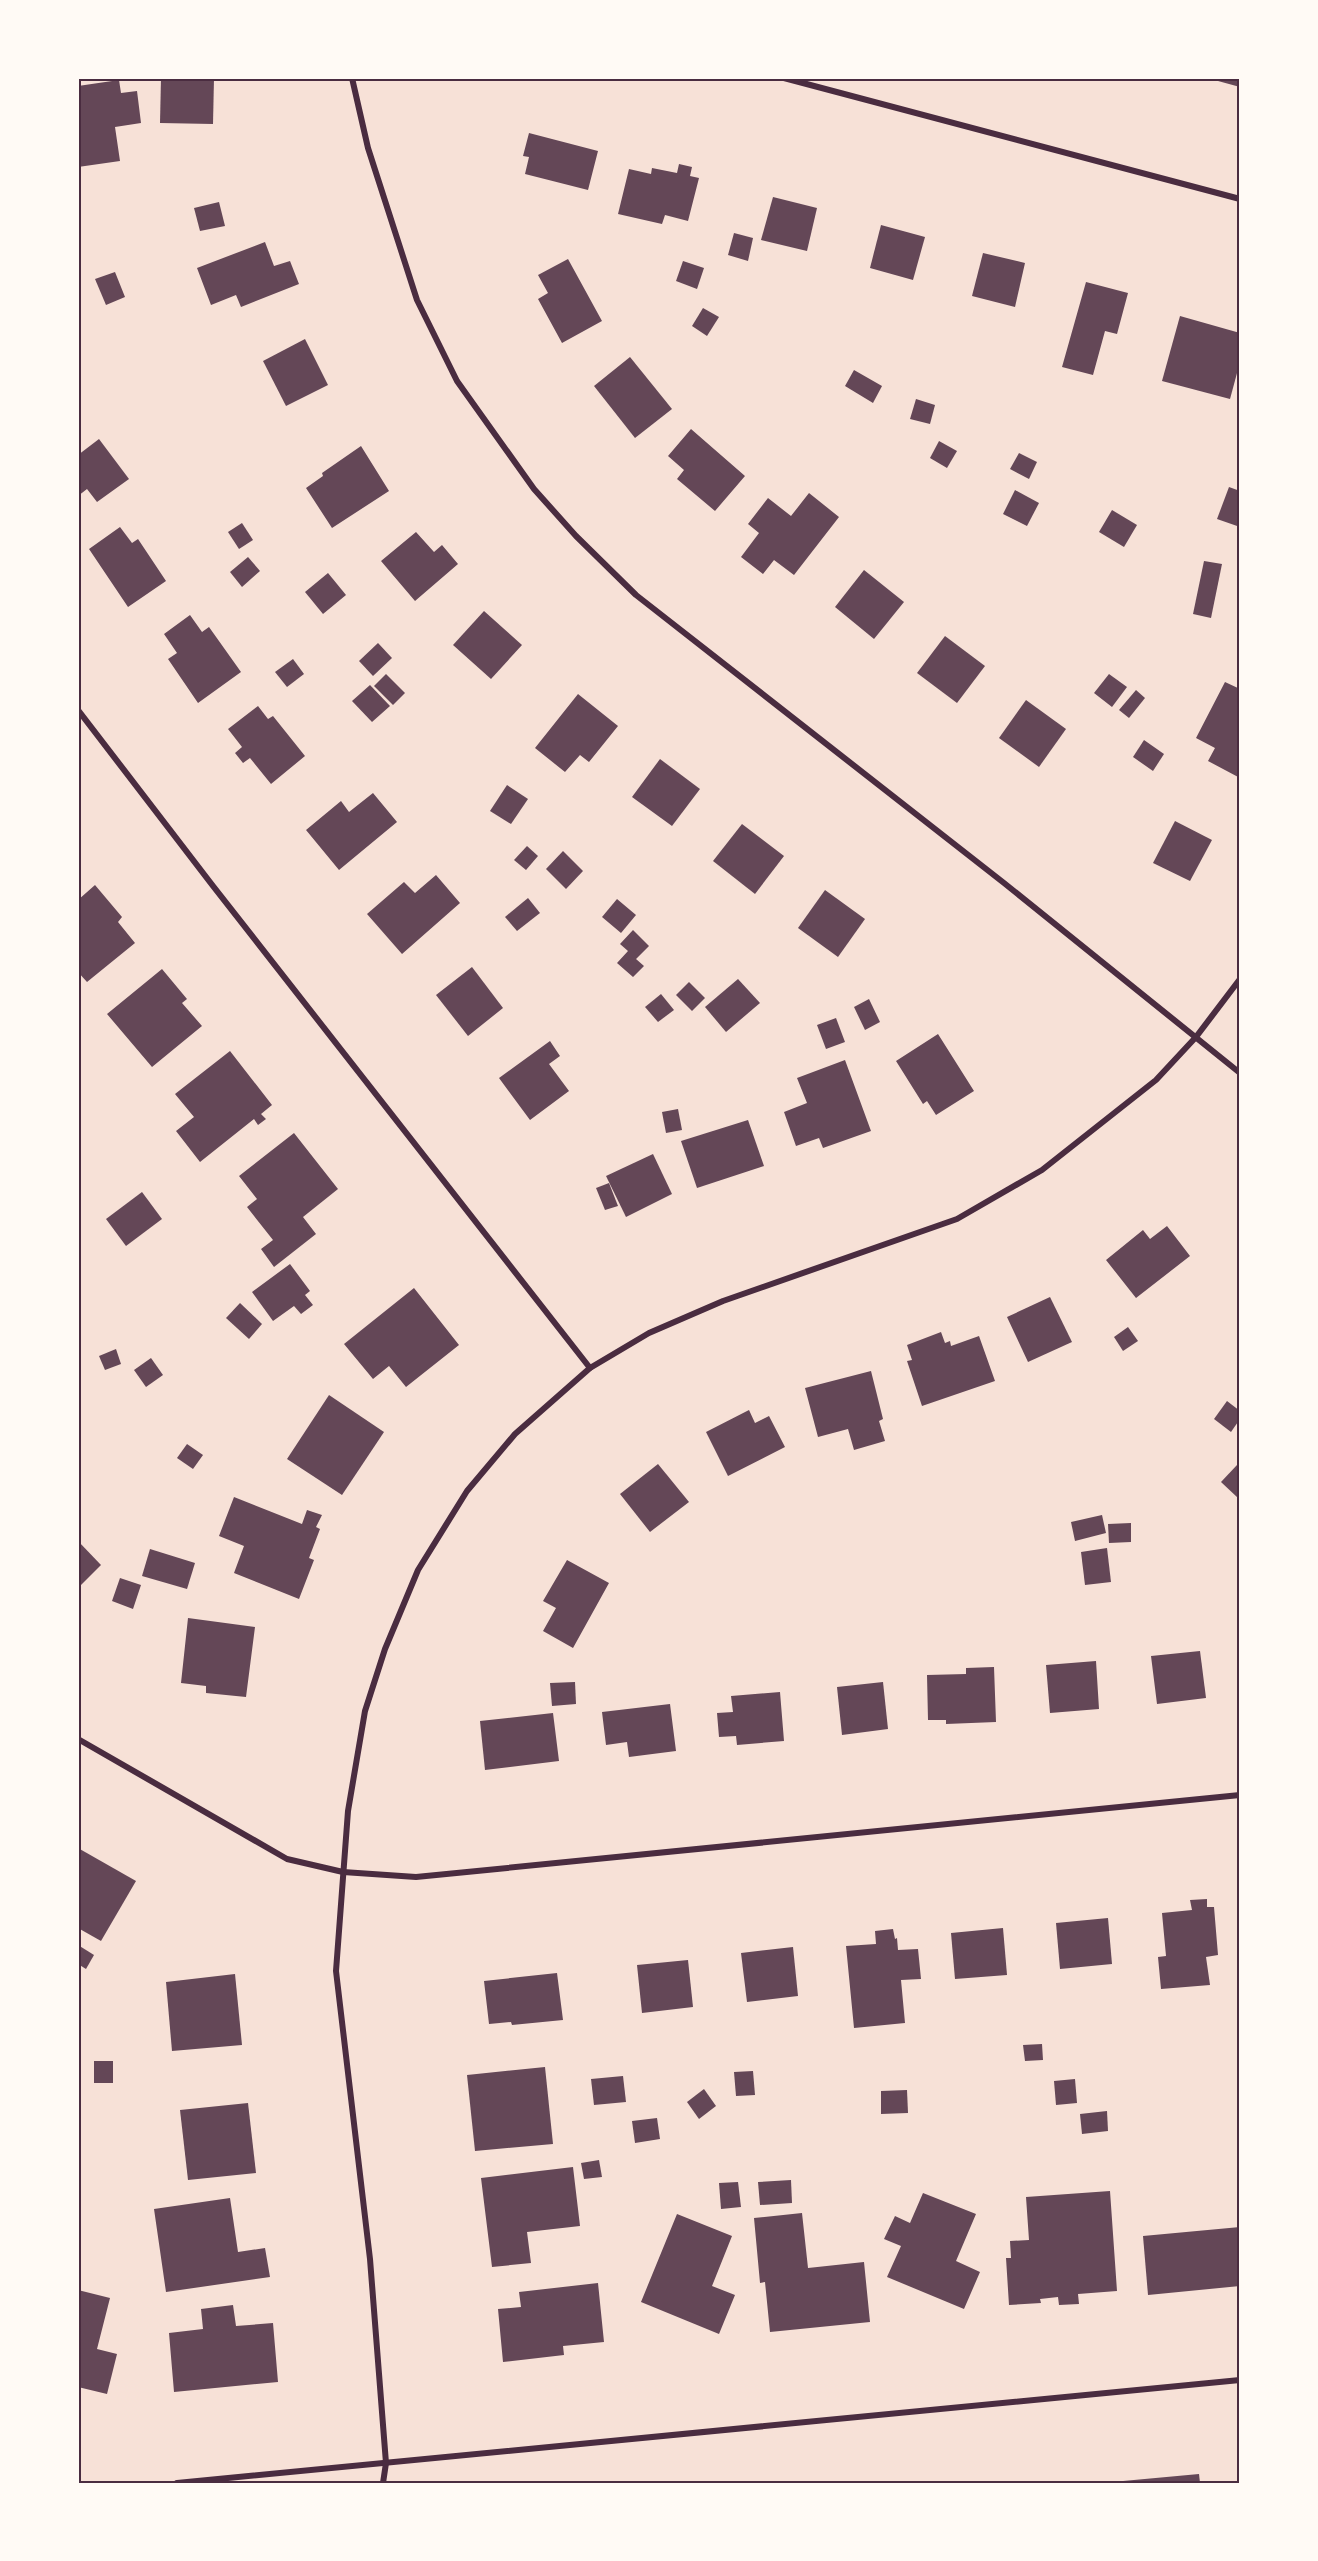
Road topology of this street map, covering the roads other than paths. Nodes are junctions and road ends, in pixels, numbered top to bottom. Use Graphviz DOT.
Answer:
graph roads {
  1 [pos="352,78"];
  2 [pos="784,78"];
  3 [pos="1240,199"];
  4 [pos="78,710"];
  5 [pos="1240,979"];
  6 [pos="1196,1037"];
  7 [pos="1240,1073"];
  8 [pos="590,1368"];
  9 [pos="78,1739"];
  10 [pos="1240,1795"];
  11 [pos="343,1872"];
  12 [pos="1240,2380"];
  13 [pos="386,2463"];
  14 [pos="177,2483"];
  15 [pos="383,2483"];
  1 -- 6 [label="street"];
  2 -- 3 [label="street"];
  4 -- 8 [label="street"];
  5 -- 6 [label="street"];
  6 -- 7 [label="street"];
  6 -- 8 [label="street"];
  8 -- 11 [label="street"];
  9 -- 11 [label="street"];
  10 -- 11 [label="street"];
  11 -- 13 [label="street"];
  12 -- 13 [label="street"];
  13 -- 14 [label="street"];
  13 -- 15 [label="street"];
}
